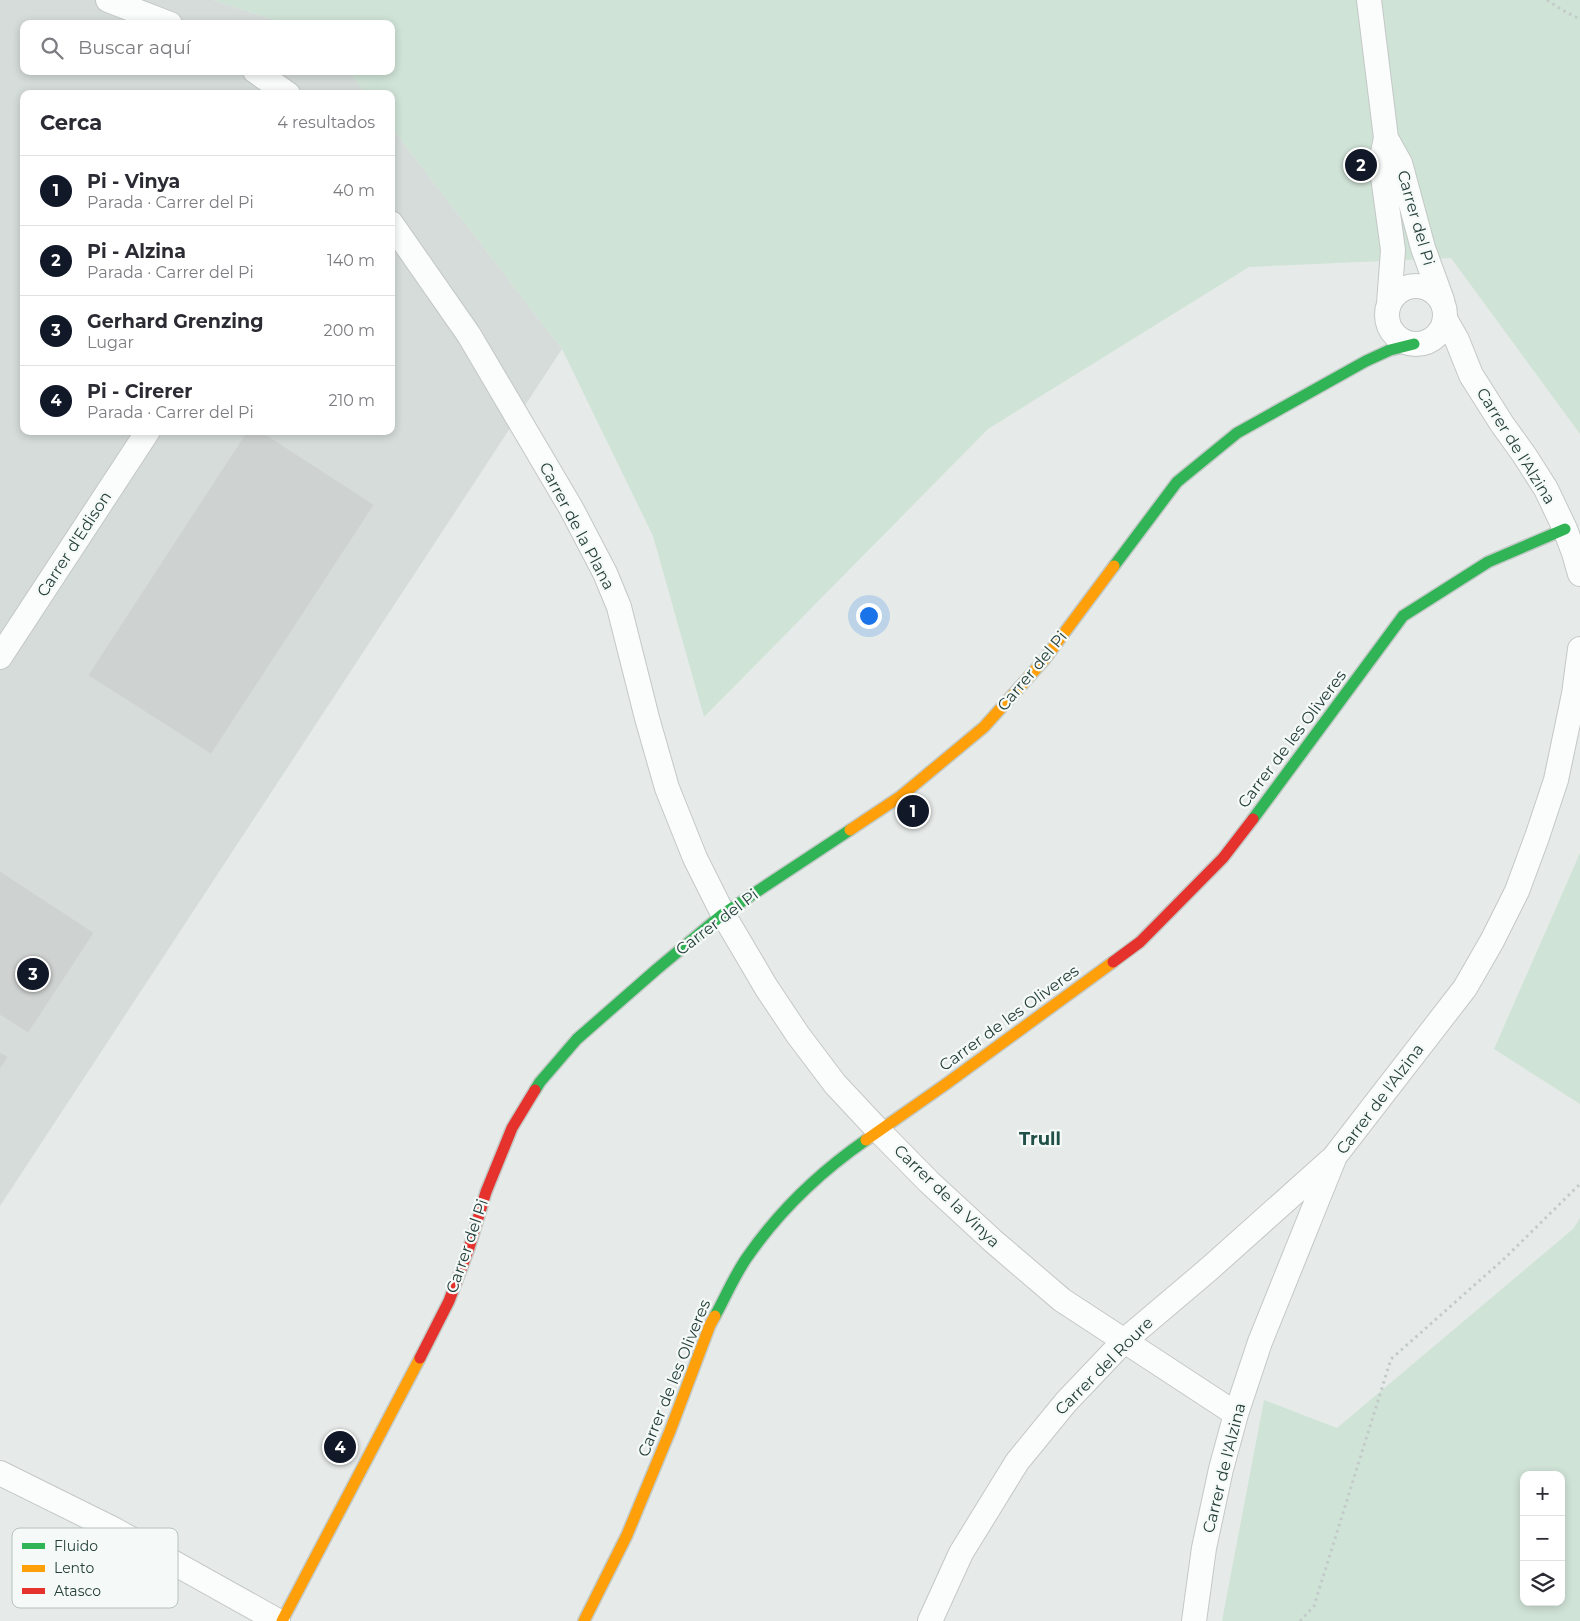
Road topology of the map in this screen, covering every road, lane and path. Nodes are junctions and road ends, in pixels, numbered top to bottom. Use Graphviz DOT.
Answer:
graph roads {
  1 [pos="108,0"];
  2 [pos="1369,0"];
  3 [pos="1547,0"];
  4 [pos="1580,19"];
  5 [pos="160,20"];
  6 [pos="261,75"];
  7 [pos="282,90"];
  8 [pos="1386,138"];
  9 [pos="395,229"];
  10 [pos="1388,309"];
  11 [pos="1443,310"];
  12 [pos="1416,344"];
  13 [pos="1366,361"];
  14 [pos="1471,375"];
  15 [pos="145,435"];
  16 [pos="1565,529"];
  17 [pos="1580,574"];
  18 [pos="1580,649"];
  19 [pos="0,657"];
  20 [pos="723,914"];
  21 [pos="878,1130"];
  22 [pos="1336,1156"];
  23 [pos="1580,1184"];
  24 [pos="1124,1341"];
  25 [pos="1236,1414"];
  26 [pos="0,1473"];
  27 [pos="111,1528"];
  28 [pos="178,1565"];
  29 [pos="278,1621"];
  30 [pos="282,1621"];
  31 [pos="584,1621"];
  32 [pos="930,1621"];
  33 [pos="1194,1621"];
  34 [pos="1300,1621"];
  1 -- 5 [label="street"];
  2 -- 8 [label="street, Carrer del Pi"];
  3 -- 4 [label="path"];
  6 -- 7 [label="street"];
  8 -- 10 [label="street, Carrer del Pi"];
  8 -- 11 [label="street, Carrer del Pi"];
  9 -- 20 [label="street, Carrer de la Plana"];
  10 -- 11 [label="street"];
  10 -- 12 [label="street"];
  10 -- 13 [label="street, Carrer del Pi"];
  11 -- 12 [label="street"];
  11 -- 14 [label="street, Carrer de l'Alzina"];
  12 -- 13 [label="street, Carrer del Pi"];
  12 -- 14 [label="street, Carrer de l'Alzina"];
  13 -- 20 [label="street, Carrer del Pi"];
  14 -- 16 [label="street, Carrer de l'Alzina"];
  15 -- 19 [label="street, Carrer d'Edison"];
  16 -- 17 [label="street, Carrer de l'Alzina"];
  16 -- 21 [label="street, Carrer de les Oliveres"];
  18 -- 22 [label="street, Carrer de l'Alzina"];
  20 -- 21 [label="street, Carrer de la Vinya"];
  20 -- 30 [label="street, Carrer del Pi"];
  21 -- 24 [label="street, Carrer de la Vinya"];
  21 -- 31 [label="street, Carrer de les Oliveres"];
  22 -- 24 [label="street, Carrer del Roure"];
  22 -- 25 [label="street, Carrer de l'Alzina"];
  23 -- 34 [label="path"];
  24 -- 25 [label="street, Carrer de la Vinya"];
  24 -- 32 [label="street, Carrer del Roure"];
  25 -- 33 [label="street, Carrer de l'Alzina"];
  26 -- 27 [label="street"];
  28 -- 29 [label="street"];
}
